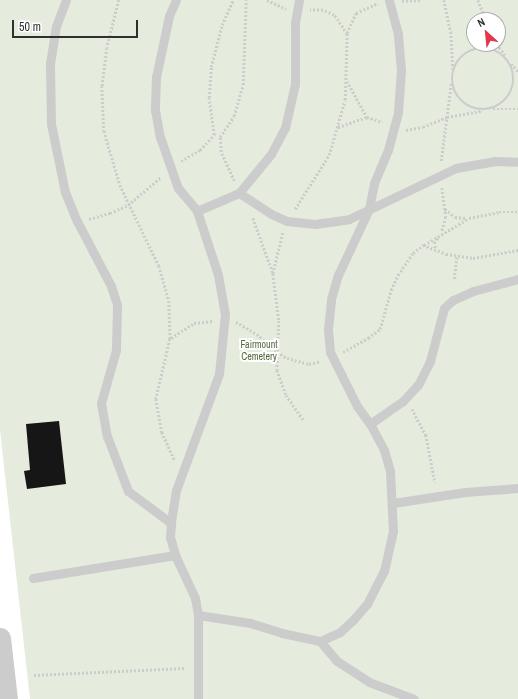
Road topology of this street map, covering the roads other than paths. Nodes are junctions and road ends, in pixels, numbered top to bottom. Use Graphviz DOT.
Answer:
graph roads {
  1 [pos="66,0"];
  2 [pos="176,0"];
  3 [pos="299,0"];
  4 [pos="389,1"];
  5 [pos="518,162"];
  6 [pos="239,193"];
  7 [pos="369,209"];
  8 [pos="197,211"];
  9 [pos="518,279"];
  10 [pos="370,424"];
  11 [pos="518,488"];
  12 [pos="393,503"];
  13 [pos="171,522"];
  14 [pos="175,555"];
  15 [pos="33,578"];
  16 [pos="198,615"];
  17 [pos="0,638"];
  18 [pos="320,641"];
  19 [pos="7,699"];
  20 [pos="198,699"];
  21 [pos="414,699"];
  1 -- 13 [label="lane"];
  2 -- 8 [label="lane"];
  3 -- 6 [label="lane"];
  4 -- 7 [label="lane"];
  5 -- 7 [label="lane"];
  6 -- 7 [label="lane"];
  6 -- 8 [label="lane"];
  7 -- 10 [label="lane"];
  8 -- 13 [label="lane"];
  9 -- 10 [label="lane"];
  10 -- 12 [label="lane"];
  11 -- 12 [label="lane"];
  12 -- 18 [label="lane"];
  13 -- 14 [label="lane"];
  14 -- 15 [label="lane"];
  14 -- 16 [label="lane"];
  16 -- 18 [label="lane"];
  16 -- 20 [label="lane"];
  17 -- 19 [label="street"];
  18 -- 21 [label="lane"];
}
